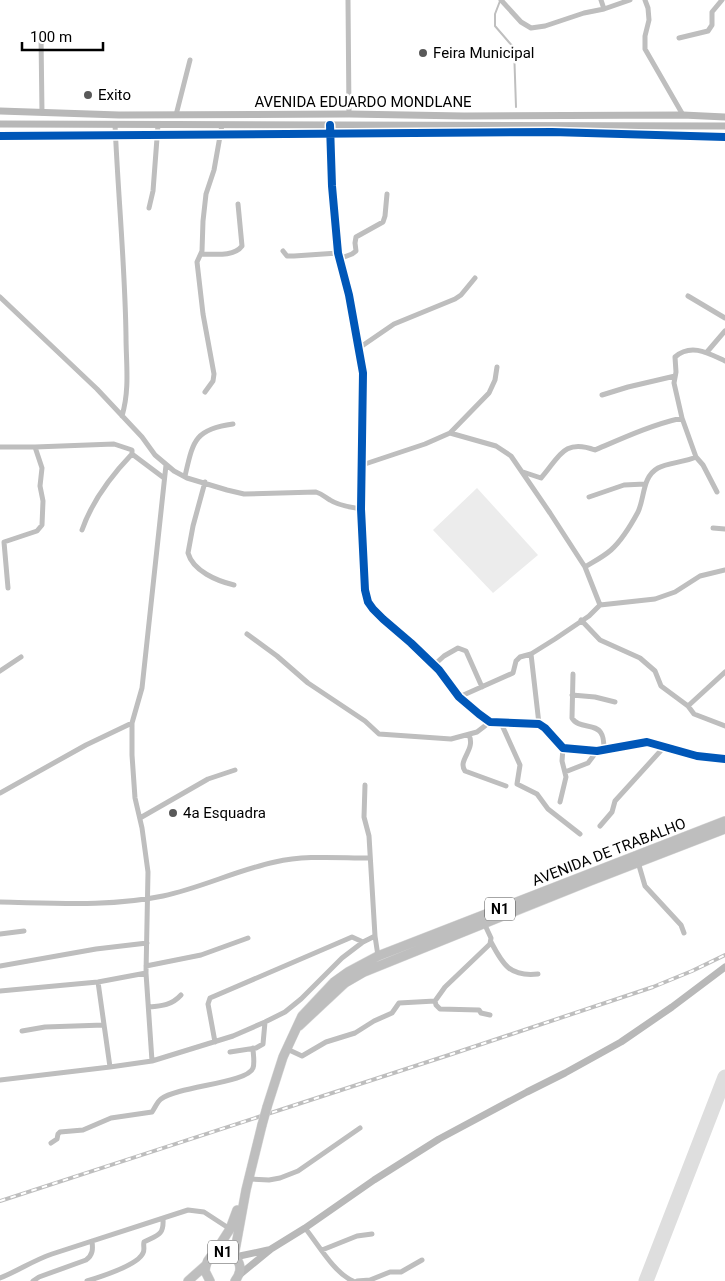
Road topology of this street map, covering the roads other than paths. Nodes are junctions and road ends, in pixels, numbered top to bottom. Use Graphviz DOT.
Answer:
graph roads {
  1 [pos="348,0"];
  2 [pos="501,0"];
  3 [pos="601,0"];
  4 [pos="630,0"];
  5 [pos="645,0"];
  6 [pos="723,2"];
  7 [pos="604,9"];
  8 [pos="42,36"];
  9 [pos="679,38"];
  10 [pos="190,60"];
  11 [pos="0,111"];
  12 [pos="42,113"];
  13 [pos="349,114"];
  14 [pos="143,115"];
  15 [pos="176,115"];
  16 [pos="683,115"];
  17 [pos="725,117"];
  18 [pos="0,124"];
  19 [pos="115,124"];
  20 [pos="330,124"];
  21 [pos="142,125"];
  22 [pos="158,125"];
  23 [pos="222,125"];
  24 [pos="349,125"];
  25 [pos="725,126"];
  26 [pos="115,135"];
  27 [pos="157,135"];
  28 [pos="331,135"];
  29 [pos="0,136"];
  30 [pos="220,136"];
  31 [pos="725,138"];
  32 [pos="387,194"];
  33 [pos="238,204"];
  34 [pos="149,208"];
  35 [pos="283,251"];
  36 [pos="338,253"];
  37 [pos="201,254"];
  38 [pos="339,259"];
  39 [pos="475,278"];
  40 [pos="688,296"];
  41 [pos="0,297"];
  42 [pos="725,318"];
  43 [pos="725,331"];
  44 [pos="359,348"];
  45 [pos="708,352"];
  46 [pos="725,361"];
  47 [pos="497,367"];
  48 [pos="675,376"];
  49 [pos="205,392"];
  50 [pos="602,394"];
  51 [pos="122,416"];
  52 [pos="682,418"];
  53 [pos="233,424"];
  54 [pos="450,433"];
  55 [pos="0,447"];
  56 [pos="35,447"];
  57 [pos="132,454"];
  58 [pos="696,457"];
  59 [pos="166,465"];
  60 [pos="362,465"];
  61 [pos="522,472"];
  62 [pos="186,476"];
  63 [pos="164,478"];
  64 [pos="205,482"];
  65 [pos="645,484"];
  66 [pos="717,492"];
  67 [pos="590,497"];
  68 [pos="361,509"];
  69 [pos="713,528"];
  70 [pos="725,528"];
  71 [pos="82,530"];
  72 [pos="585,567"];
  73 [pos="725,570"];
  74 [pos="234,585"];
  75 [pos="8,588"];
  76 [pos="600,605"];
  77 [pos="580,620"];
  78 [pos="247,634"];
  79 [pos="531,654"];
  80 [pos="21,657"];
  81 [pos="434,665"];
  82 [pos="0,671"];
  83 [pos="725,672"];
  84 [pos="573,674"];
  85 [pos="482,687"];
  86 [pos="572,695"];
  87 [pos="459,697"];
  88 [pos="615,702"];
  89 [pos="688,706"];
  90 [pos="132,722"];
  91 [pos="490,722"];
  92 [pos="501,723"];
  93 [pos="539,724"];
  94 [pos="725,726"];
  95 [pos="469,735"];
  96 [pos="665,746"];
  97 [pos="563,748"];
  98 [pos="604,750"];
  99 [pos="597,751"];
  100 [pos="725,759"];
  101 [pos="235,770"];
  102 [pos="565,772"];
  103 [pos="365,785"];
  104 [pos="506,786"];
  105 [pos="0,793"];
  106 [pos="560,802"];
  107 [pos="140,818"];
  108 [pos="725,822"];
  109 [pos="600,826"];
  110 [pos="725,829"];
  111 [pos="580,834"];
  112 [pos="669,847"];
  113 [pos="370,858"];
  114 [pos="638,862"];
  115 [pos="589,878"];
  116 [pos="149,898"];
  117 [pos="0,902"];
  118 [pos="523,904"];
  119 [pos="484,923"];
  120 [pos="24,931"];
  121 [pos="684,933"];
  122 [pos="0,934"];
  123 [pos="375,936"];
  124 [pos="439,937"];
  125 [pos="248,938"];
  126 [pos="363,942"];
  127 [pos="491,942"];
  128 [pos="146,943"];
  129 [pos="380,960"];
  130 [pos="0,966"];
  131 [pos="146,966"];
  132 [pos="725,967"];
  133 [pos="146,974"];
  134 [pos="538,974"];
  135 [pos="98,982"];
  136 [pos="0,991"];
  137 [pos="181,995"];
  138 [pos="435,1001"];
  139 [pos="148,1007"];
  140 [pos="490,1015"];
  141 [pos="265,1022"];
  142 [pos="104,1025"];
  143 [pos="22,1031"];
  144 [pos="215,1042"];
  145 [pos="253,1048"];
  146 [pos="287,1049"];
  147 [pos="230,1052"];
  148 [pos="152,1060"];
  149 [pos="110,1068"];
  150 [pos="0,1080"];
  151 [pos="360,1128"];
  152 [pos="51,1143"];
  153 [pos="249,1179"];
  154 [pos="246,1190"];
  155 [pos="163,1219"];
  156 [pos="305,1228"];
  157 [pos="230,1229"];
  158 [pos="372,1234"];
  159 [pos="92,1241"];
  160 [pos="271,1249"];
  161 [pos="322,1250"];
  162 [pos="214,1254"];
  163 [pos="235,1257"];
  164 [pos="422,1260"];
  165 [pos="206,1265"];
  166 [pos="384,1274"];
  167 [pos="0,1278"];
  168 [pos="237,1279"];
  169 [pos="345,1280"];
  170 [pos="33,1281"];
  171 [pos="87,1281"];
  172 [pos="188,1281"];
  173 [pos="210,1281"];
  174 [pos="353,1281"];
  175 [pos="357,1281"];
  176 [pos="387,1281"];
  1 -- 13 [label="street"];
  2 -- 7 [label="street"];
  3 -- 7 [label="street"];
  4 -- 7 [label="street"];
  5 -- 16 [label="street"];
  6 -- 9 [label="street"];
  8 -- 12 [label="street"];
  10 -- 15 [label="street"];
  11 -- 12 [label="main road, AVENIDA EDUARDO MONDLANE"];
  12 -- 14 [label="main road, AVENIDA EDUARDO MONDLANE"];
  13 -- 15 [label="main road, AVENIDA EDUARDO MONDLANE"];
  13 -- 16 [label="main road, AVENIDA EDUARDO MONDLANE"];
  13 -- 24 [label="main road"];
  14 -- 15 [label="main road, AVENIDA EDUARDO MONDLANE"];
  14 -- 21 [label="main road"];
  16 -- 17 [label="main road, AVENIDA EDUARDO MONDLANE"];
  18 -- 19 [label="main road, AVENIDA EDUARDO MONDLANE"];
  19 -- 21 [label="main road, AVENIDA EDUARDO MONDLANE"];
  19 -- 26 [label="street"];
  20 -- 23 [label="main road, AVENIDA EDUARDO MONDLANE"];
  20 -- 24 [label="main road, AVENIDA EDUARDO MONDLANE"];
  20 -- 28 [label="street"];
  21 -- 22 [label="main road, AVENIDA EDUARDO MONDLANE"];
  22 -- 23 [label="main road, AVENIDA EDUARDO MONDLANE"];
  22 -- 27 [label="street"];
  23 -- 30 [label="street"];
  24 -- 25 [label="main road, AVENIDA EDUARDO MONDLANE"];
  26 -- 27 [label="street"];
  26 -- 29 [label="street"];
  26 -- 51 [label="street"];
  27 -- 30 [label="street"];
  27 -- 34 [label="street"];
  28 -- 30 [label="street"];
  28 -- 31 [label="street"];
  28 -- 36 [label="street"];
  30 -- 37 [label="street"];
  32 -- 38 [label="street"];
  33 -- 37 [label="street"];
  35 -- 36 [label="street"];
  36 -- 38 [label="street"];
  37 -- 49 [label="street"];
  38 -- 44 [label="street"];
  39 -- 44 [label="street"];
  40 -- 42 [label="street"];
  41 -- 51 [label="street"];
  43 -- 45 [label="street"];
  44 -- 60 [label="street"];
  45 -- 46 [label="street"];
  45 -- 48 [label="street"];
  47 -- 54 [label="street"];
  48 -- 50 [label="street"];
  48 -- 52 [label="street"];
  51 -- 59 [label="street"];
  52 -- 58 [label="street"];
  52 -- 61 [label="street"];
  53 -- 62 [label="street"];
  54 -- 60 [label="street"];
  54 -- 61 [label="street"];
  55 -- 56 [label="street"];
  56 -- 57 [label="street"];
  56 -- 75 [label="street"];
  57 -- 63 [label="street"];
  57 -- 71 [label="street"];
  58 -- 65 [label="street"];
  58 -- 66 [label="street"];
  59 -- 62 [label="street"];
  59 -- 63 [label="street"];
  60 -- 68 [label="street"];
  61 -- 72 [label="street"];
  62 -- 64 [label="street"];
  63 -- 90 [label="street"];
  64 -- 68 [label="street"];
  64 -- 74 [label="street"];
  65 -- 67 [label="street"];
  65 -- 72 [label="street"];
  68 -- 81 [label="street"];
  69 -- 70 [label="street"];
  72 -- 76 [label="street"];
  73 -- 76 [label="street"];
  76 -- 77 [label="street"];
  77 -- 79 [label="street"];
  77 -- 89 [label="street"];
  78 -- 95 [label="street"];
  79 -- 85 [label="street"];
  79 -- 93 [label="street"];
  80 -- 82 [label="street"];
  81 -- 85 [label="street"];
  81 -- 87 [label="street"];
  83 -- 89 [label="street"];
  84 -- 86 [label="street"];
  85 -- 87 [label="street"];
  86 -- 88 [label="street"];
  86 -- 98 [label="street"];
  87 -- 91 [label="street"];
  89 -- 94 [label="street"];
  90 -- 105 [label="street"];
  90 -- 107 [label="street"];
  91 -- 92 [label="street"];
  91 -- 95 [label="street"];
  92 -- 93 [label="street"];
  92 -- 111 [label="street"];
  93 -- 97 [label="street"];
  95 -- 104 [label="street"];
  96 -- 98 [label="street"];
  96 -- 100 [label="street"];
  96 -- 109 [label="street"];
  97 -- 99 [label="street"];
  97 -- 102 [label="street"];
  98 -- 99 [label="street"];
  99 -- 102 [label="street"];
  101 -- 107 [label="street"];
  102 -- 106 [label="street"];
  103 -- 113 [label="street"];
  107 -- 116 [label="street"];
  108 -- 112 [label="highway, AVENIDA DE TRABALHO / N1"];
  110 -- 112 [label="highway, AVENIDA DE TRABALHO / N1"];
  112 -- 114 [label="highway, AVENIDA DE TRABALHO / N1"];
  112 -- 115 [label="highway, AVENIDA DE TRABALHO / N1"];
  113 -- 116 [label="street"];
  113 -- 123 [label="street"];
  114 -- 115 [label="highway, AVENIDA DE TRABALHO / N1"];
  114 -- 121 [label="street"];
  115 -- 118 [label="highway, AVENIDA DE TRABALHO / N1"];
  116 -- 117 [label="street"];
  116 -- 128 [label="street"];
  118 -- 119 [label="highway, AVENIDA DE TRABALHO / N1"];
  118 -- 124 [label="highway, AVENIDA DE TRABALHO / N1"];
  119 -- 124 [label="highway, AVENIDA DE TRABALHO / N1"];
  119 -- 127 [label="street"];
  120 -- 122 [label="street"];
  123 -- 126 [label="street"];
  123 -- 129 [label="street"];
  124 -- 129 [label="highway, AVENIDA DE TRABALHO / N1"];
  125 -- 131 [label="street"];
  126 -- 141 [label="street"];
  126 -- 144 [label="street"];
  127 -- 134 [label="street"];
  127 -- 138 [label="street"];
  128 -- 130 [label="street"];
  128 -- 131 [label="street"];
  129 -- 146 [label="highway, AVENIDA DE TRABALHO / N1"];
  131 -- 133 [label="street"];
  132 -- 156 [label="main road"];
  133 -- 135 [label="street"];
  133 -- 139 [label="street"];
  135 -- 136 [label="street"];
  135 -- 142 [label="street"];
  137 -- 139 [label="street"];
  138 -- 140 [label="street"];
  138 -- 146 [label="street"];
  139 -- 148 [label="street"];
  141 -- 144 [label="street"];
  141 -- 145 [label="street"];
  142 -- 143 [label="street"];
  142 -- 149 [label="street"];
  144 -- 148 [label="street"];
  145 -- 147 [label="street"];
  145 -- 152 [label="street"];
  146 -- 153 [label="highway, N1, bridge"];
  148 -- 149 [label="street"];
  149 -- 150 [label="street"];
  151 -- 153 [label="street"];
  153 -- 154 [label="highway, N1"];
  154 -- 157 [label="highway, N1"];
  154 -- 163 [label="highway, N1"];
  155 -- 157 [label="street"];
  155 -- 159 [label="street"];
  155 -- 171 [label="street"];
  156 -- 160 [label="main road"];
  156 -- 161 [label="street"];
  157 -- 162 [label="highway, N1"];
  158 -- 161 [label="street"];
  159 -- 167 [label="street"];
  159 -- 170 [label="street"];
  160 -- 163 [label="main road"];
  160 -- 168 [label="main road"];
  161 -- 169 [label="street"];
  162 -- 163 [label="highway, N1"];
  162 -- 165 [label="highway, N1"];
  163 -- 168 [label="highway, N1"];
  164 -- 166 [label="street"];
  165 -- 172 [label="highway, N1"];
  165 -- 173 [label="highway, N1"];
  166 -- 175 [label="street"];
  166 -- 176 [label="street"];
  169 -- 174 [label="street"];
}
